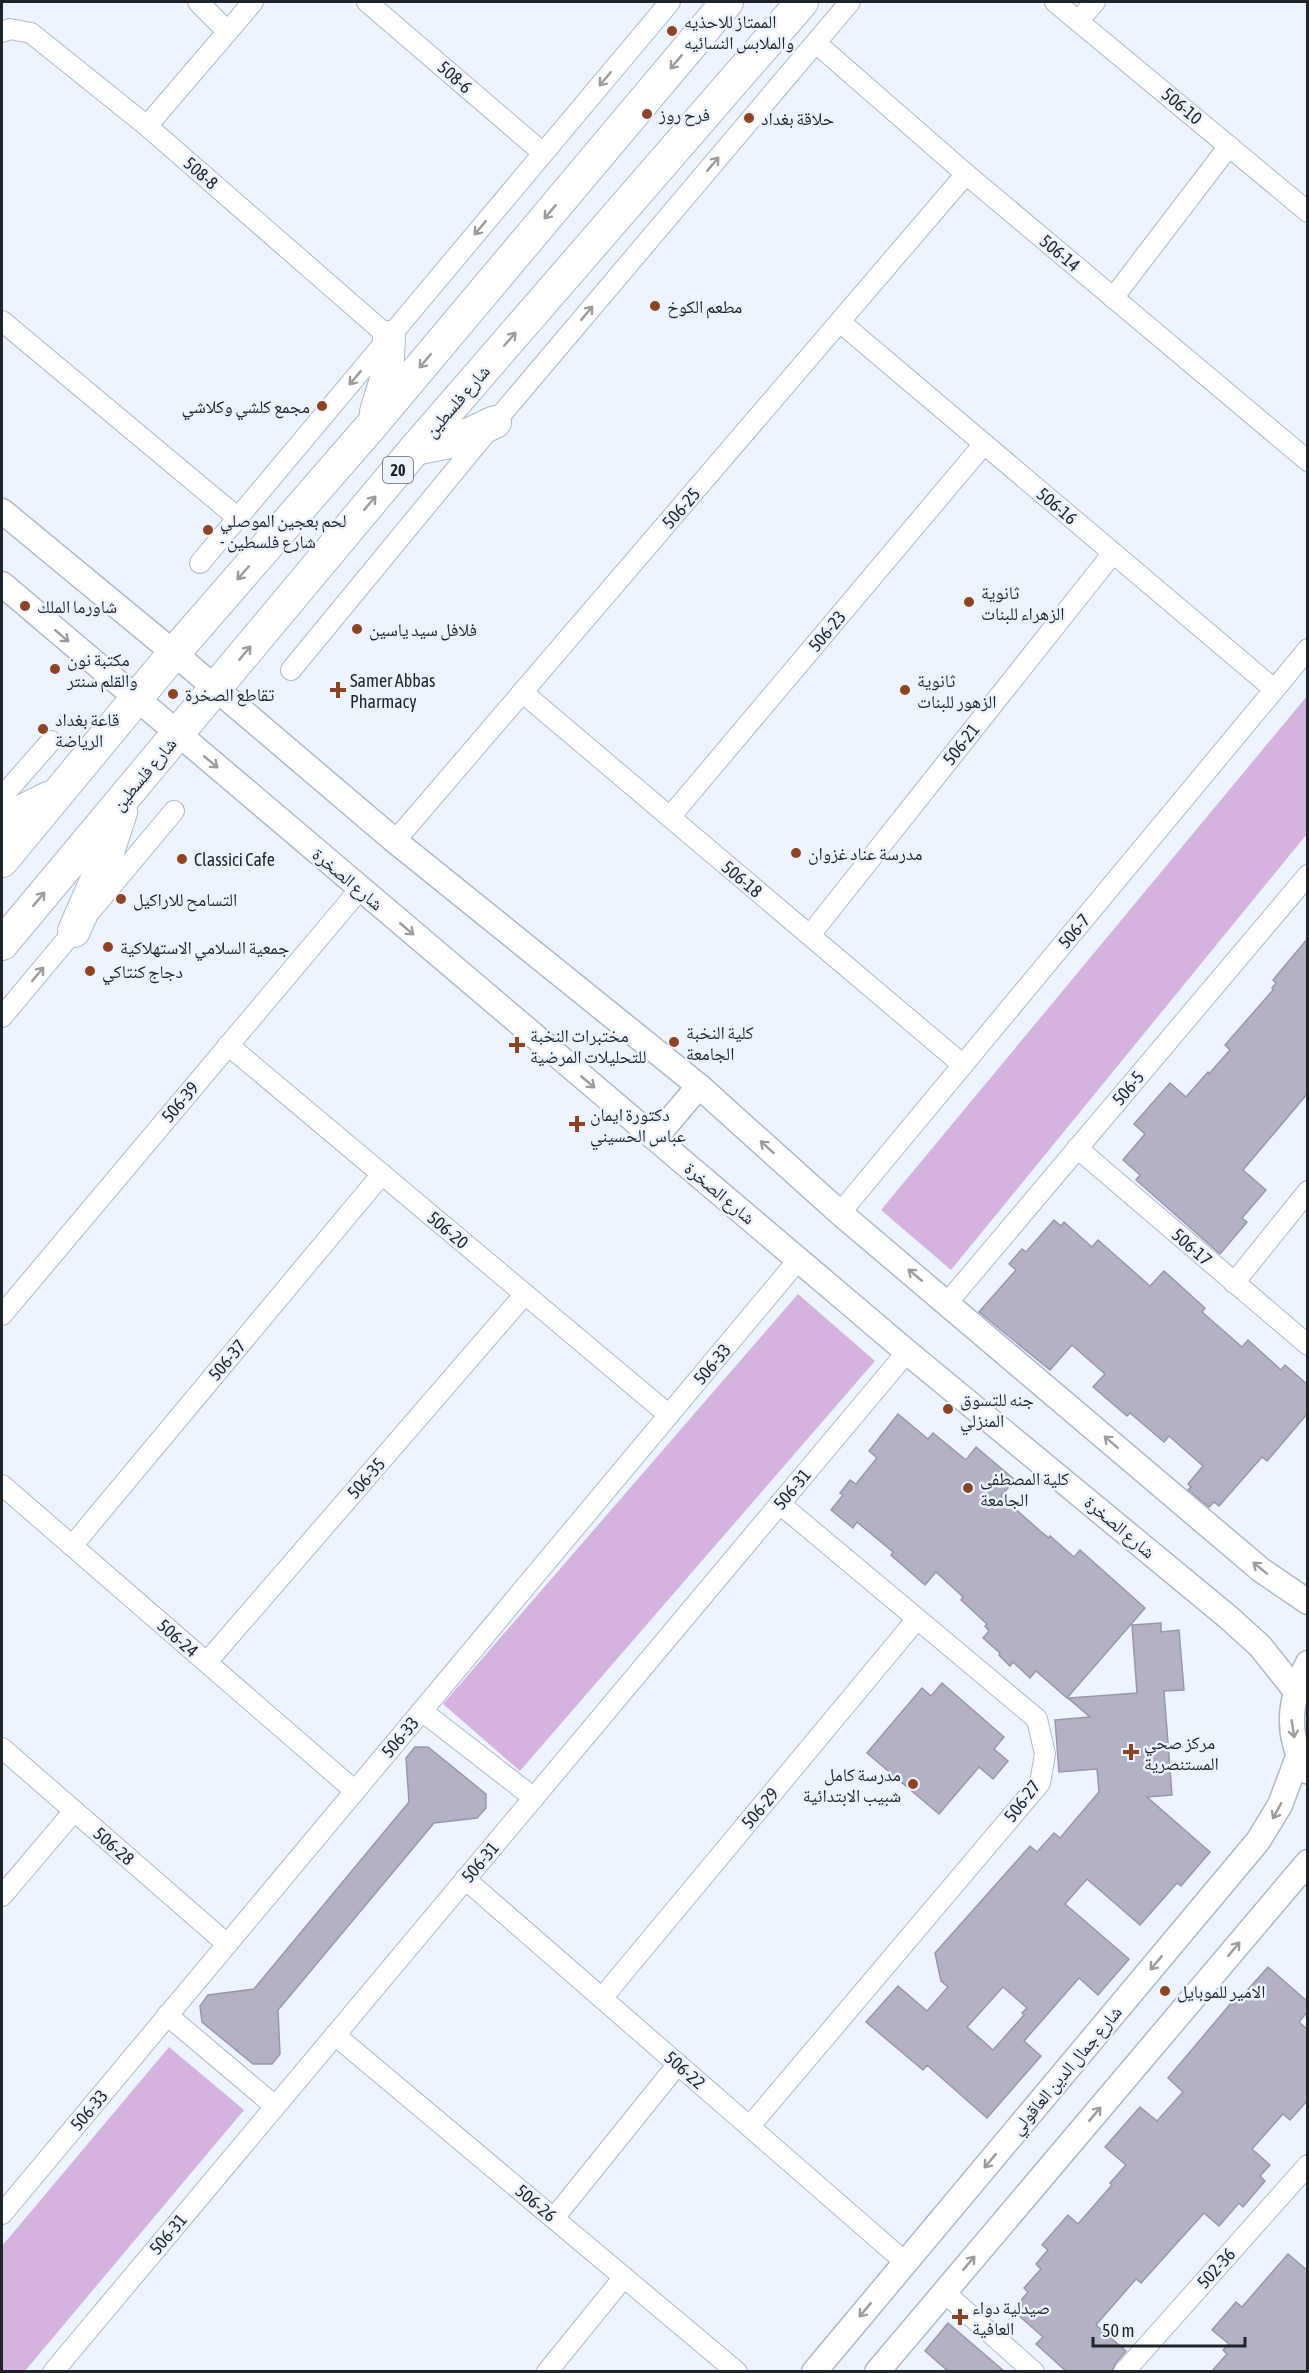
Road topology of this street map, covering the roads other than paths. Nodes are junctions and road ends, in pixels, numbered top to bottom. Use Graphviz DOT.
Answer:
graph roads {
  1 [pos="198,2"];
  2 [pos="253,2"];
  3 [pos="367,2"];
  4 [pos="670,2"];
  5 [pos="727,2"];
  6 [pos="802,2"];
  7 [pos="850,2"];
  8 [pos="1055,2"];
  9 [pos="1095,2"];
  10 [pos="1079,20"];
  11 [pos="227,31"];
  12 [pos="2,32"];
  13 [pos="816,43"];
  14 [pos="147,126"];
  15 [pos="1229,146"];
  16 [pos="543,153"];
  17 [pos="966,174"];
  18 [pos="1308,212"];
  19 [pos="1113,298"];
  20 [pos="2,321"];
  21 [pos="840,322"];
  22 [pos="389,337"];
  23 [pos="495,422"];
  24 [pos="372,425"];
  25 [pos="984,444"];
  26 [pos="415,449"];
  27 [pos="1308,461"];
  28 [pos="2,511"];
  29 [pos="238,518"];
  30 [pos="1113,553"];
  31 [pos="200,563"];
  32 [pos="2,584"];
  33 [pos="1308,649"];
  34 [pos="174,653"];
  35 [pos="291,670"];
  36 [pos="214,689"];
  37 [pos="1274,689"];
  38 [pos="522,692"];
  39 [pos="136,699"];
  40 [pos="177,733"];
  41 [pos="51,741"];
  42 [pos="57,794"];
  43 [pos="128,794"];
  44 [pos="2,797"];
  45 [pos="174,811"];
  46 [pos="670,817"];
  47 [pos="2,821"];
  48 [pos="395,841"];
  49 [pos="2,861"];
  50 [pos="1308,875"];
  51 [pos="360,889"];
  52 [pos="74,931"];
  53 [pos="810,936"];
  54 [pos="2,944"];
  55 [pos="2,1017"];
  56 [pos="228,1045"];
  57 [pos="963,1065"];
  58 [pos="699,1086"];
  59 [pos="655,1138"];
  60 [pos="1077,1148"];
  61 [pos="382,1174"];
  62 [pos="1308,1191"];
  63 [pos="840,1213"];
  64 [pos="799,1259"];
  65 [pos="1234,1283"];
  66 [pos="525,1294"];
  67 [pos="948,1302"];
  68 [pos="2,1315"];
  69 [pos="1308,1345"];
  70 [pos="907,1352"];
  71 [pos="669,1415"];
  72 [pos="3,1489"];
  73 [pos="780,1504"];
  74 [pos="72,1546"];
  75 [pos="1308,1602"];
  76 [pos="917,1618"];
  77 [pos="207,1662"];
  78 [pos="1308,1663"];
  79 [pos="1295,1690"];
  80 [pos="422,1711"];
  81 [pos="2,1748"];
  82 [pos="1303,1765"];
  83 [pos="355,1791"];
  84 [pos="534,1798"];
  85 [pos="74,1811"];
  86 [pos="1308,1862"];
  87 [pos="465,1879"];
  88 [pos="2,1896"];
  89 [pos="227,1944"];
  90 [pos="602,1998"];
  91 [pos="167,2015"];
  92 [pos="335,2035"];
  93 [pos="678,2064"];
  94 [pos="275,2106"];
  95 [pos="750,2127"];
  96 [pos="1308,2166"];
  97 [pos="2,2214"];
  98 [pos="554,2218"];
  99 [pos="905,2262"];
  100 [pos="624,2277"];
  101 [pos="944,2292"];
  102 [pos="53,2372"];
  103 [pos="547,2372"];
  104 [pos="737,2372"];
  105 [pos="814,2372"];
  106 [pos="877,2372"];
  107 [pos="1034,2372"];
  108 [pos="1124,2372"];
  1 -- 11 [label="street"];
  2 -- 11 [label="street"];
  3 -- 16 [label="street, 508-6"];
  4 -- 16 [label="street, one-way"];
  5 -- 24 [label="main road, one-way"];
  26 -- 6 [label="main road, شارع فلسطين / 20, one-way"];
  7 -- 13 [label="street"];
  8 -- 10 [label="street, 506-10"];
  9 -- 10 [label="street"];
  10 -- 15 [label="street, 506-10"];
  11 -- 14 [label="street"];
  12 -- 14 [label="street, 508-8"];
  13 -- 17 [label="street, 506-14"];
  23 -- 13 [label="street, one-way"];
  14 -- 22 [label="street, 508-8"];
  15 -- 18 [label="street, 506-10"];
  15 -- 19 [label="street"];
  16 -- 22 [label="street, one-way"];
  17 -- 19 [label="street, 506-14"];
  17 -- 21 [label="street, 506-25"];
  19 -- 27 [label="street, 506-14"];
  20 -- 29 [label="street"];
  21 -- 25 [label="street, 506-16"];
  21 -- 38 [label="street, 506-25"];
  22 -- 24 [label="main road"];
  22 -- 29 [label="street, one-way"];
  23 -- 26 [label="main road"];
  23 -- 35 [label="street"];
  24 -- 34 [label="main road, one-way"];
  25 -- 30 [label="street, 506-16"];
  25 -- 46 [label="street, 506-23"];
  36 -- 26 [label="main road, شارع فلسطين / 20, one-way"];
  28 -- 34 [label="street"];
  29 -- 31 [label="street"];
  30 -- 37 [label="street, 506-16"];
  30 -- 53 [label="street, 506-21"];
  32 -- 39 [label="street, شارع الصخرة, one-way"];
  33 -- 37 [label="street, 506-7"];
  34 -- 36 [label="street"];
  34 -- 39 [label="main road"];
  36 -- 40 [label="main road, شارع فلسطين / 20"];
  36 -- 48 [label="street"];
  37 -- 57 [label="street, 506-7"];
  38 -- 46 [label="street, 506-18"];
  38 -- 48 [label="street, 506-25"];
  39 -- 40 [label="street, شارع الصخرة"];
  39 -- 42 [label="main road"];
  40 -- 43 [label="main road, شارع فلسطين / 20"];
  40 -- 51 [label="street, شارع الصخرة, one-way"];
  41 -- 44 [label="street"];
  42 -- 47 [label="main road"];
  42 -- 49 [label="main road"];
  43 -- 52 [label="main road"];
  54 -- 43 [label="main road, شارع فلسطين / 20, one-way"];
  45 -- 52 [label="street"];
  46 -- 53 [label="street, 506-18"];
  48 -- 58 [label="street"];
  50 -- 60 [label="street, 506-5"];
  51 -- 56 [label="street, 506-39"];
  51 -- 59 [label="street, شارع الصخرة, one-way"];
  55 -- 52 [label="street, one-way"];
  53 -- 57 [label="street, 506-18"];
  56 -- 61 [label="street, 506-20"];
  56 -- 68 [label="street, 506-39"];
  57 -- 63 [label="street, 506-7"];
  58 -- 59 [label="street"];
  63 -- 58 [label="street, one-way"];
  59 -- 64 [label="street, شارع الصخرة"];
  60 -- 65 [label="street, 506-17"];
  60 -- 67 [label="street, 506-5"];
  61 -- 66 [label="street, 506-20"];
  61 -- 74 [label="street, 506-37"];
  62 -- 65 [label="street"];
  67 -- 63 [label="street, one-way"];
  64 -- 70 [label="street, شارع الصخرة"];
  64 -- 71 [label="street, 506-33"];
  65 -- 69 [label="street, 506-17"];
  66 -- 71 [label="street, 506-20"];
  66 -- 77 [label="street, 506-35"];
  75 -- 67 [label="street, one-way"];
  70 -- 73 [label="street, 506-31"];
  70 -- 79 [label="street, شارع الصخرة"];
  71 -- 80 [label="street, 506-33"];
  72 -- 74 [label="street, 506-24"];
  73 -- 76 [label="street, 506-27"];
  73 -- 84 [label="street, 506-31"];
  74 -- 77 [label="street, 506-24"];
  76 -- 90 [label="street, 506-29"];
  76 -- 95 [label="street, 506-27"];
  77 -- 83 [label="street, 506-24"];
  78 -- 79 [label="street"];
  79 -- 82 [label="street, one-way"];
  80 -- 83 [label="street, 506-33"];
  80 -- 84 [label="street"];
  81 -- 85 [label="street, 506-28"];
  82 -- 99 [label="street, شارع جمال الدين العاقولي, one-way"];
  83 -- 89 [label="street, 506-33"];
  84 -- 87 [label="street, 506-31"];
  85 -- 88 [label="street"];
  85 -- 89 [label="street, 506-28"];
  101 -- 86 [label="street, one-way"];
  87 -- 90 [label="street, 506-22"];
  87 -- 92 [label="street, 506-31"];
  89 -- 91 [label="street, 506-33"];
  90 -- 93 [label="street, 506-22"];
  91 -- 94 [label="street"];
  91 -- 97 [label="street, 506-33"];
  92 -- 94 [label="street, 506-31"];
  92 -- 98 [label="street, 506-26"];
  93 -- 95 [label="street, 506-22"];
  93 -- 98 [label="street"];
  94 -- 102 [label="street, 506-31"];
  95 -- 99 [label="street, 506-22"];
  96 -- 108 [label="street, 502-36"];
  98 -- 100 [label="street, 506-26"];
  99 -- 105 [label="street, شارع جمال الدين العاقولي, one-way"];
  100 -- 103 [label="street"];
  100 -- 104 [label="street, 506-26"];
  101 -- 106 [label="street"];
  101 -- 107 [label="street"];
}
